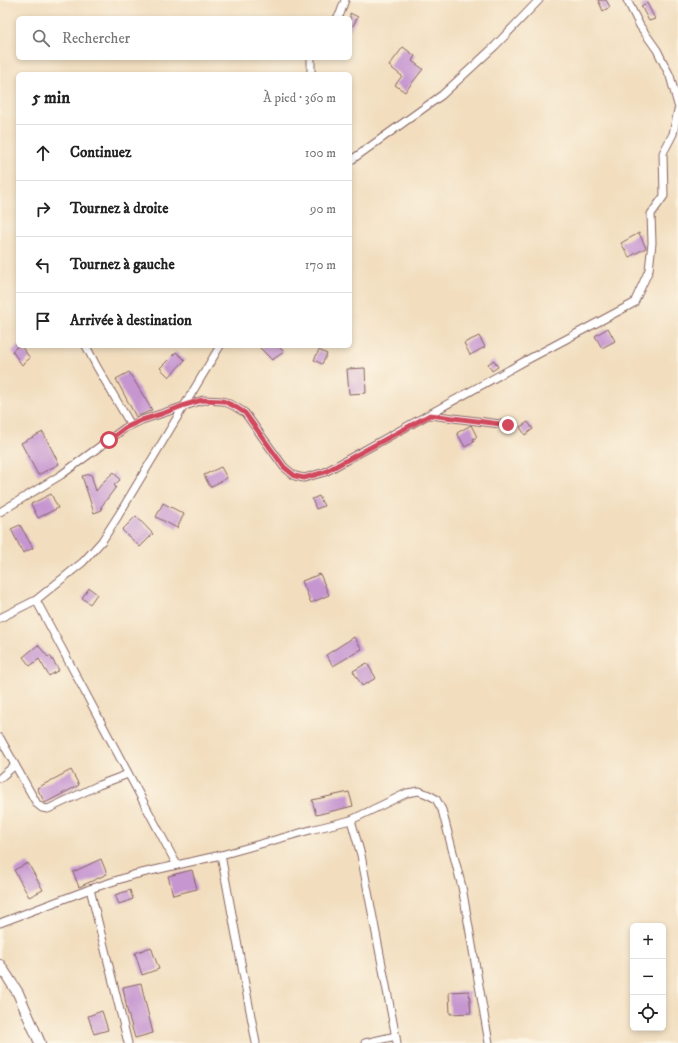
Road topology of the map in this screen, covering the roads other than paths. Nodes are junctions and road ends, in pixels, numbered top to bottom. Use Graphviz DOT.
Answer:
graph roads {
  1 [pos="345,0"];
  2 [pos="539,0"];
  3 [pos="627,0"];
  4 [pos="338,16"];
  5 [pos="311,60"];
  6 [pos="311,72"];
  7 [pos="678,106"];
  8 [pos="678,110"];
  9 [pos="352,160"];
  10 [pos="87,348"];
  11 [pos="219,348"];
  12 [pos="185,405"];
  13 [pos="430,415"];
  14 [pos="131,425"];
  15 [pos="508,425"];
  16 [pos="0,512"];
  17 [pos="36,600"];
  18 [pos="0,618"];
  19 [pos="0,738"];
  20 [pos="14,766"];
  21 [pos="128,774"];
  22 [pos="0,778"];
  23 [pos="351,820"];
  24 [pos="221,855"];
  25 [pos="177,865"];
  26 [pos="90,889"];
  27 [pos="0,923"];
  28 [pos="0,965"];
  29 [pos="396,1040"];
  30 [pos="40,1043"];
  31 [pos="128,1043"];
  32 [pos="256,1043"];
  33 [pos="365,1043"];
  34 [pos="489,1043"];
  1 -- 4 [label="street"];
  2 -- 9 [label="street"];
  3 -- 7 [label="street"];
  5 -- 6 [label="street"];
  8 -- 13 [label="street"];
  10 -- 14 [label="street"];
  11 -- 12 [label="street"];
  12 -- 13 [label="street"];
  12 -- 14 [label="street"];
  12 -- 17 [label="street"];
  13 -- 15 [label="street"];
  14 -- 16 [label="street"];
  17 -- 18 [label="street"];
  17 -- 21 [label="street"];
  19 -- 20 [label="street"];
  20 -- 21 [label="street"];
  20 -- 22 [label="street"];
  21 -- 25 [label="street"];
  23 -- 24 [label="street"];
  23 -- 29 [label="street"];
  23 -- 34 [label="street"];
  24 -- 25 [label="street"];
  24 -- 32 [label="street"];
  25 -- 26 [label="street"];
  26 -- 27 [label="street"];
  26 -- 31 [label="street"];
  28 -- 30 [label="street"];
  29 -- 33 [label="street"];
}
